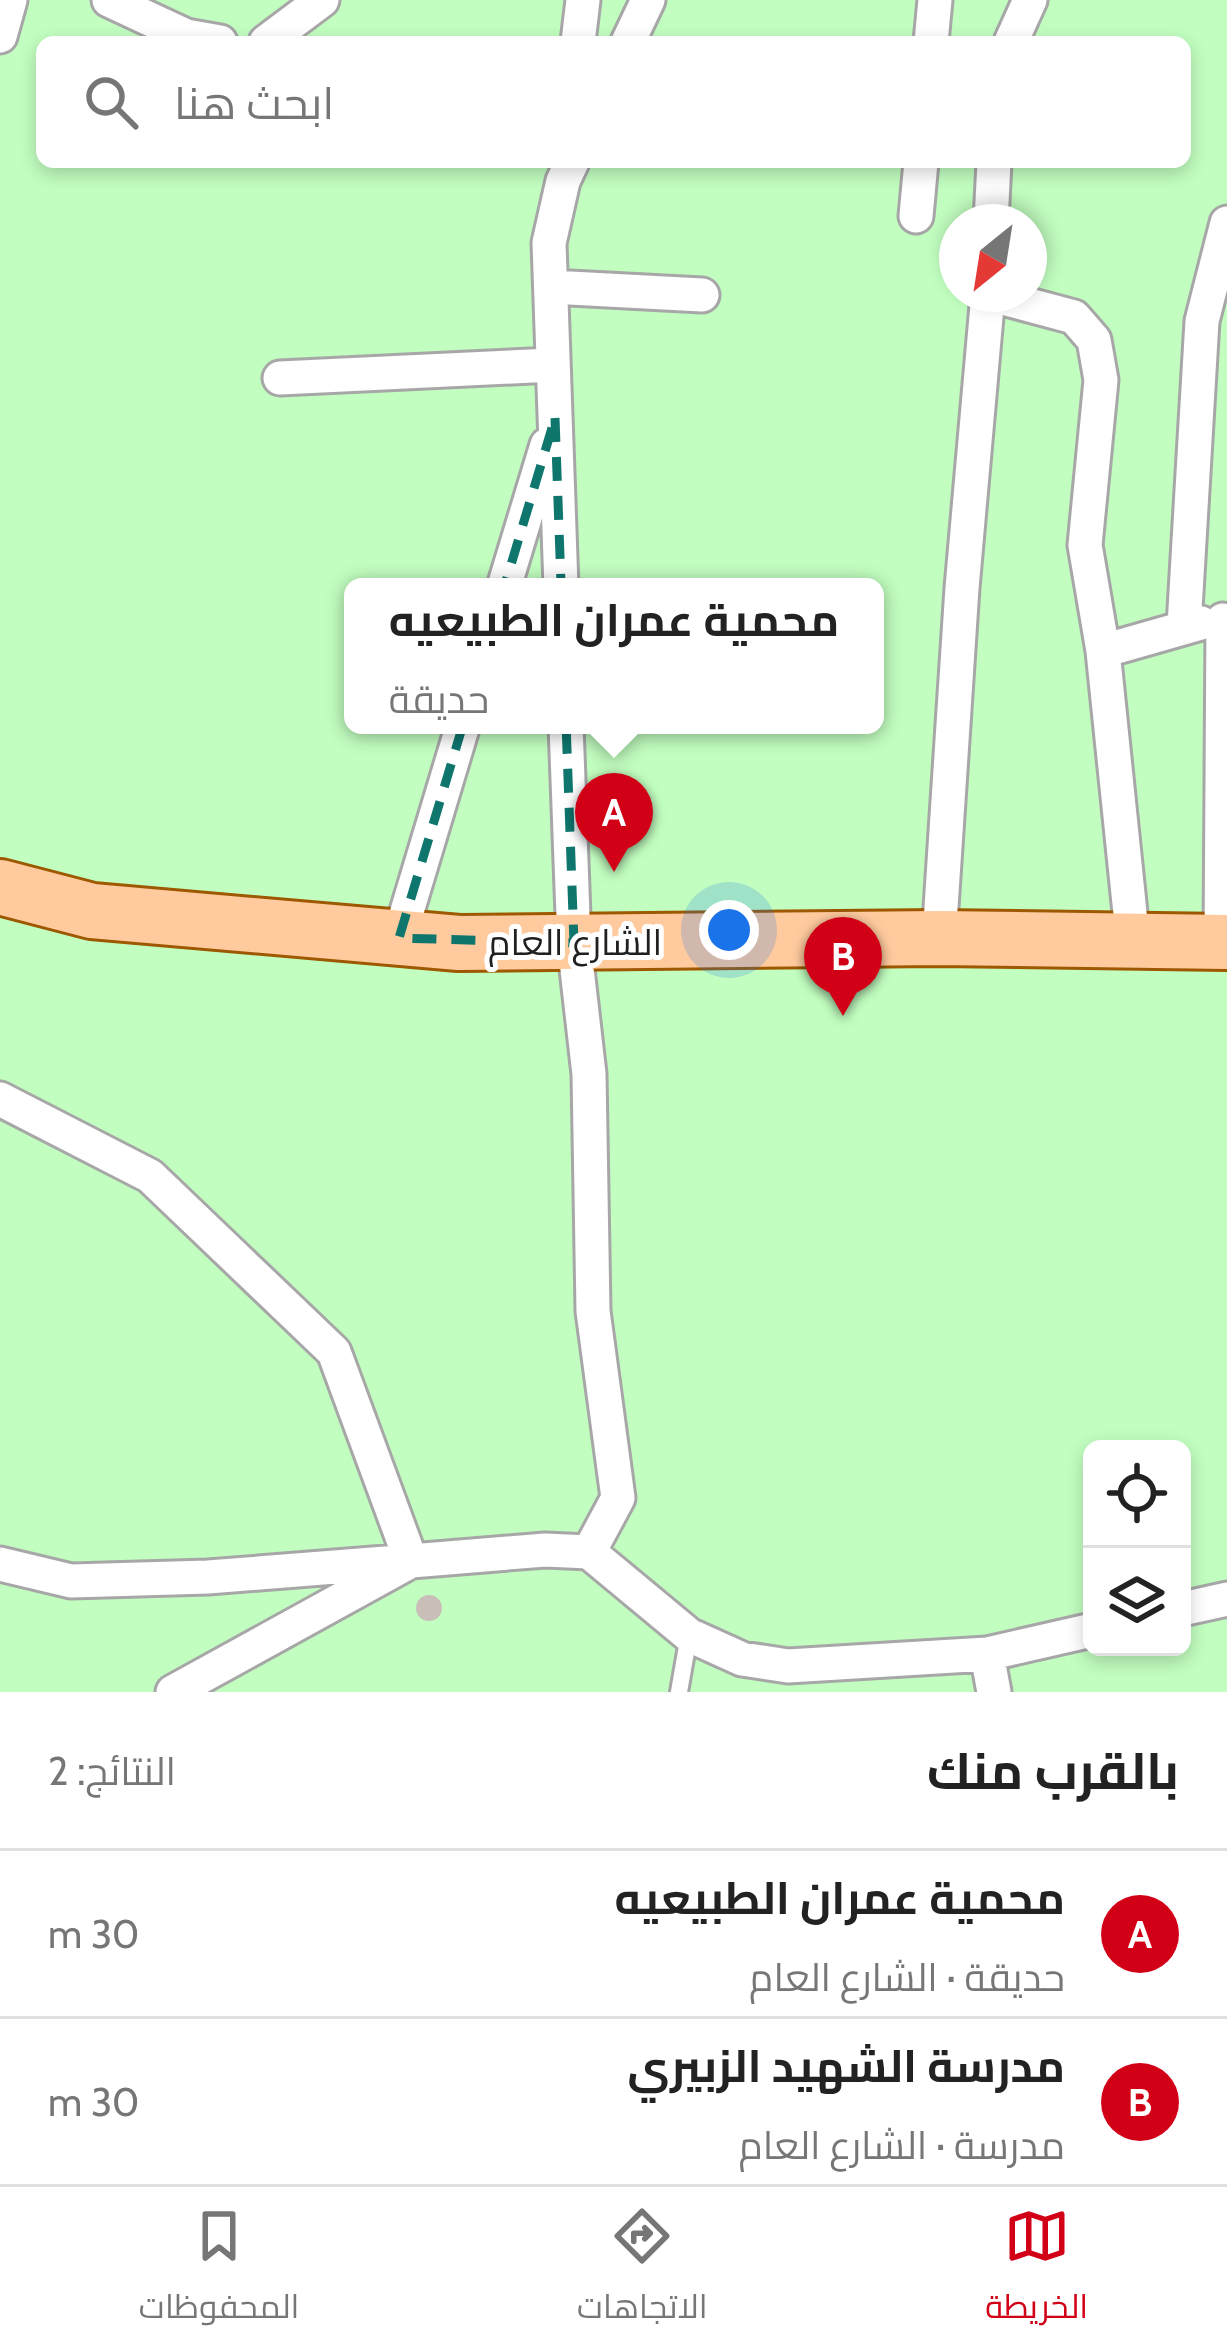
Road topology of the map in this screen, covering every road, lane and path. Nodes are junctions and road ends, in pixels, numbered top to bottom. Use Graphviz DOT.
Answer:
graph roads {
  1 [pos="10,0"];
  2 [pos="109,0"];
  3 [pos="322,0"];
  4 [pos="583,0"];
  5 [pos="648,0"];
  6 [pos="935,0"];
  7 [pos="1030,0"];
  8 [pos="159,12"];
  9 [pos="0,36"];
  10 [pos="186,36"];
  11 [pos="274,36"];
  12 [pos="579,36"];
  13 [pos="631,36"];
  14 [pos="932,36"];
  15 [pos="1014,36"];
  16 [pos="566,168"];
  17 [pos="920,168"];
  18 [pos="994,168"];
  19 [pos="992,204"];
  20 [pos="916,216"];
  21 [pos="1227,223"];
  22 [pos="551,287"];
  23 [pos="703,295"];
  24 [pos="1047,310"];
  25 [pos="986,312"];
  26 [pos="554,364"];
  27 [pos="280,378"];
  28 [pos="555,418"];
  29 [pos="507,578"];
  30 [pos="561,578"];
  31 [pos="1225,620"];
  32 [pos="1184,626"];
  33 [pos="1103,650"];
  34 [pos="460,734"];
  35 [pos="566,734"];
  36 [pos="0,887"];
  37 [pos="399,938"];
  38 [pos="939,938"];
  39 [pos="1133,942"];
  40 [pos="1224,942"];
  41 [pos="574,943"];
  42 [pos="0,1099"];
  43 [pos="589,1552"];
  44 [pos="411,1561"];
  45 [pos="0,1564"];
  46 [pos="1227,1599"];
  47 [pos="1191,1607"];
  48 [pos="1083,1632"];
  49 [pos="689,1635"];
  50 [pos="987,1654"];
  51 [pos="173,1692"];
  52 [pos="679,1692"];
  53 [pos="994,1692"];
  1 -- 9 [label="street"];
  2 -- 8 [label="street"];
  3 -- 11 [label="street"];
  4 -- 12 [label="street"];
  5 -- 13 [label="street"];
  6 -- 14 [label="street"];
  7 -- 15 [label="street"];
  8 -- 10 [label="street"];
  16 -- 22 [label="street"];
  17 -- 20 [label="street"];
  18 -- 19 [label="street"];
  21 -- 32 [label="street"];
  22 -- 23 [label="street"];
  22 -- 26 [label="street"];
  24 -- 33 [label="street"];
  25 -- 38 [label="street"];
  26 -- 27 [label="street"];
  26 -- 28 [label="street"];
  28 -- 29 [label="street"];
  28 -- 30 [label="street"];
  31 -- 32 [label="street"];
  31 -- 40 [label="street"];
  32 -- 33 [label="street"];
  33 -- 39 [label="street"];
  34 -- 37 [label="street"];
  35 -- 41 [label="street"];
  36 -- 37 [label="main road, الشارع العام"];
  37 -- 41 [label="main road, الشارع العام"];
  38 -- 39 [label="main road, الشارع العام"];
  38 -- 41 [label="main road, الشارع العام"];
  39 -- 40 [label="main road, الشارع العام"];
  41 -- 43 [label="street"];
  42 -- 44 [label="street"];
  43 -- 44 [label="street"];
  43 -- 49 [label="street"];
  44 -- 45 [label="street"];
  44 -- 51 [label="street"];
  46 -- 47 [label="street"];
  48 -- 50 [label="street"];
  49 -- 50 [label="street"];
  49 -- 52 [label="lane"];
  50 -- 53 [label="street"];
}
